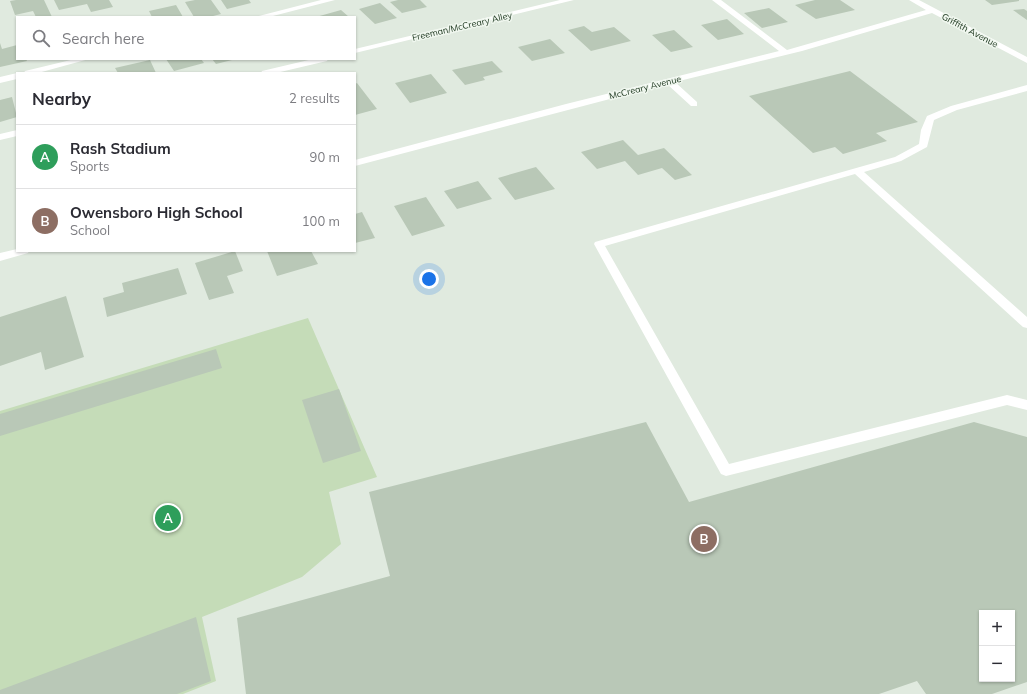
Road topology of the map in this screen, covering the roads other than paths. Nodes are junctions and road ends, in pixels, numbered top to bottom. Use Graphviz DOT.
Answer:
graph roads {
  1 [pos="331,0"];
  2 [pos="570,0"];
  3 [pos="716,0"];
  4 [pos="914,0"];
  5 [pos="934,10"];
  6 [pos="263,16"];
  7 [pos="356,52"];
  8 [pos="785,52"];
  9 [pos="81,60"];
  10 [pos="320,60"];
  11 [pos="1027,60"];
  12 [pos="32,72"];
  13 [pos="269,72"];
  14 [pos="16,76"];
  15 [pos="0,80"];
  16 [pos="669,81"];
  17 [pos="1027,88"];
  18 [pos="694,104"];
  19 [pos="16,133"];
  20 [pos="0,137"];
  21 [pos="356,163"];
  22 [pos="856,170"];
  23 [pos="20,252"];
  24 [pos="0,257"];
  25 [pos="1027,324"];
  26 [pos="1027,405"];
  1 -- 6 [label="street"];
  2 -- 7 [label="street, Freeman/McCreary Alley"];
  3 -- 8 [label="street"];
  4 -- 5 [label="street, Griffith Avenue"];
  5 -- 8 [label="street, McCreary Avenue"];
  5 -- 11 [label="street, Griffith Avenue"];
  8 -- 16 [label="street, McCreary Avenue"];
  9 -- 12 [label="street"];
  10 -- 13 [label="street"];
  14 -- 15 [label="street"];
  16 -- 18 [label="street"];
  16 -- 21 [label="street, McCreary Avenue"];
  17 -- 22 [label="street"];
  19 -- 20 [label="street"];
  22 -- 25 [label="street"];
  22 -- 26 [label="street"];
  23 -- 24 [label="street"];
}
